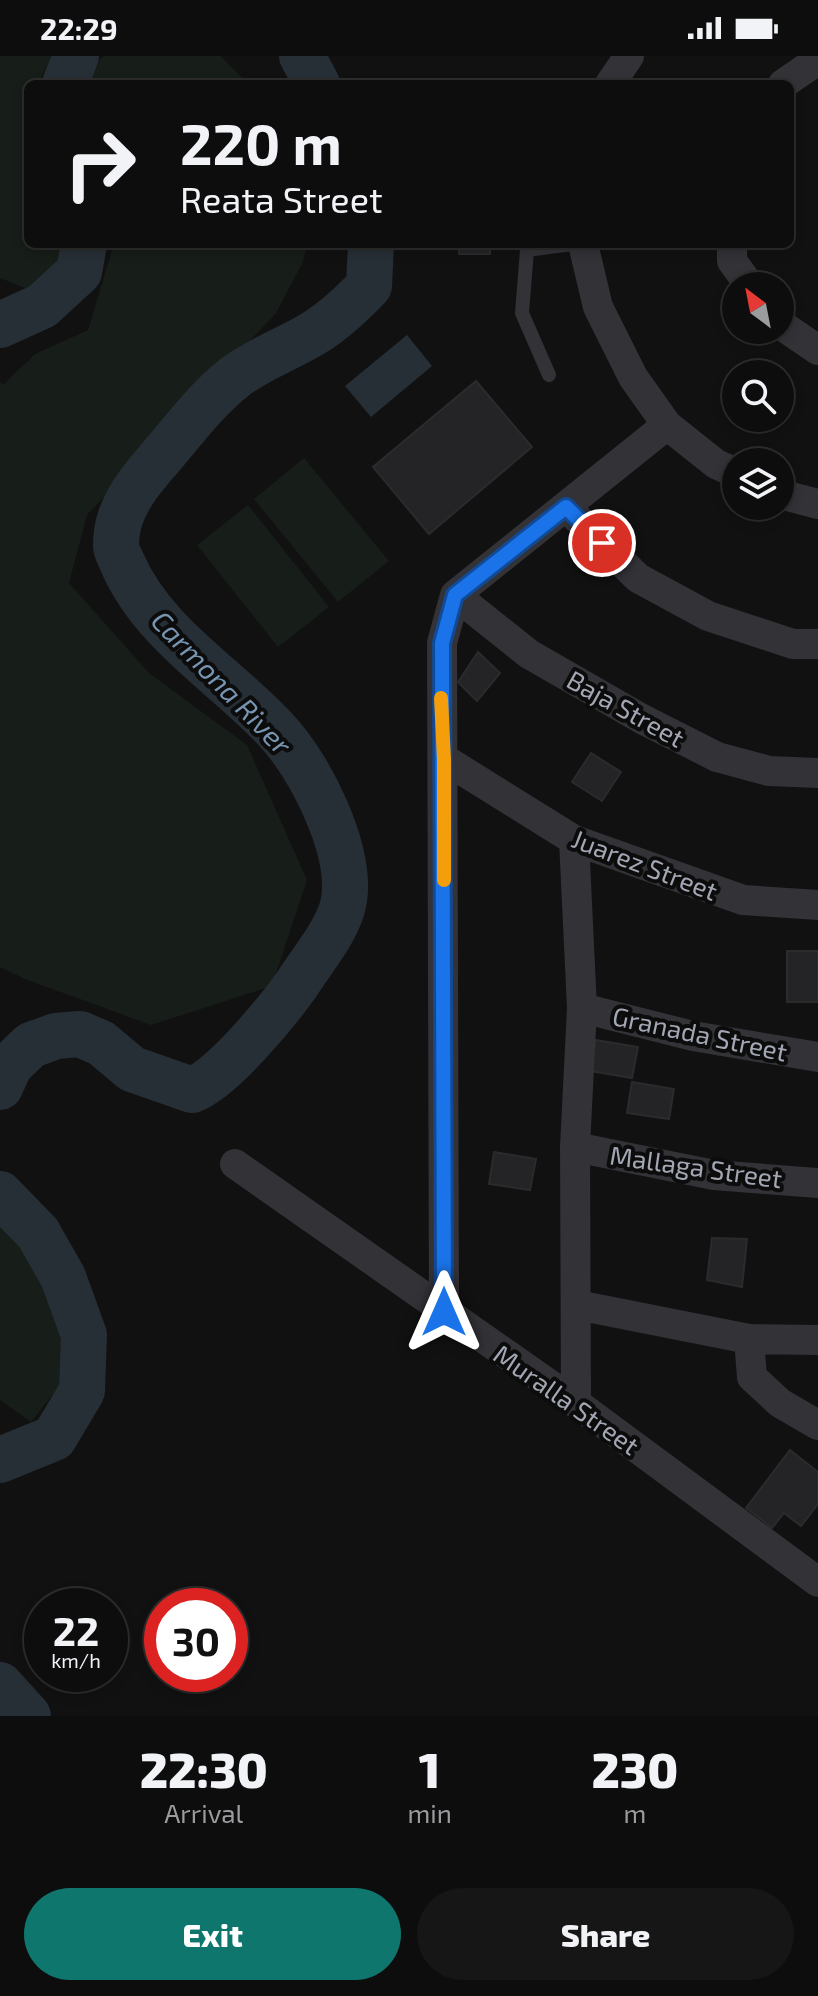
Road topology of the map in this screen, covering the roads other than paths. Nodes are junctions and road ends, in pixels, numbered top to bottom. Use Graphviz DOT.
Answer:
graph roads {
  1 [pos="629,56"];
  2 [pos="818,60"];
  3 [pos="613,80"];
  4 [pos="789,80"];
  5 [pos="527,248"];
  6 [pos="584,248"];
  7 [pos="732,248"];
  8 [pos="740,272"];
  9 [pos="794,334"];
  10 [pos="818,350"];
  11 [pos="549,375"];
  12 [pos="667,425"];
  13 [pos="722,467"];
  14 [pos="794,498"];
  15 [pos="818,504"];
  16 [pos="566,507"];
  17 [pos="455,595"];
  18 [pos="818,644"];
  19 [pos="444,759"];
  20 [pos="818,773"];
  21 [pos="574,840"];
  22 [pos="818,905"];
  23 [pos="582,1008"];
  24 [pos="818,1057"];
  25 [pos="575,1147"];
  26 [pos="235,1164"];
  27 [pos="818,1183"];
  28 [pos="577,1305"];
  29 [pos="444,1312"];
  30 [pos="749,1339"];
  31 [pos="818,1340"];
  32 [pos="576,1403"];
  33 [pos="818,1425"];
  34 [pos="818,1582"];
  1 -- 3 [label="street"];
  2 -- 4 [label="street"];
  5 -- 11 [label="lane"];
  6 -- 12 [label="street"];
  7 -- 8 [label="street"];
  9 -- 10 [label="street"];
  12 -- 13 [label="street"];
  12 -- 16 [label="street"];
  14 -- 15 [label="street"];
  16 -- 17 [label="street"];
  16 -- 18 [label="street"];
  17 -- 19 [label="street"];
  17 -- 20 [label="street, Baja Street"];
  19 -- 21 [label="street, Juarez Street"];
  19 -- 29 [label="street"];
  21 -- 22 [label="street, Juarez Street"];
  21 -- 23 [label="street"];
  23 -- 24 [label="street, Granada Street"];
  23 -- 25 [label="street"];
  25 -- 27 [label="street, Mallaga Street"];
  25 -- 28 [label="street"];
  26 -- 29 [label="street, Muralla Street"];
  28 -- 30 [label="street"];
  28 -- 32 [label="street"];
  29 -- 32 [label="street, Muralla Street"];
  30 -- 31 [label="street"];
  30 -- 33 [label="street"];
  32 -- 34 [label="street, Muralla Street"];
}
